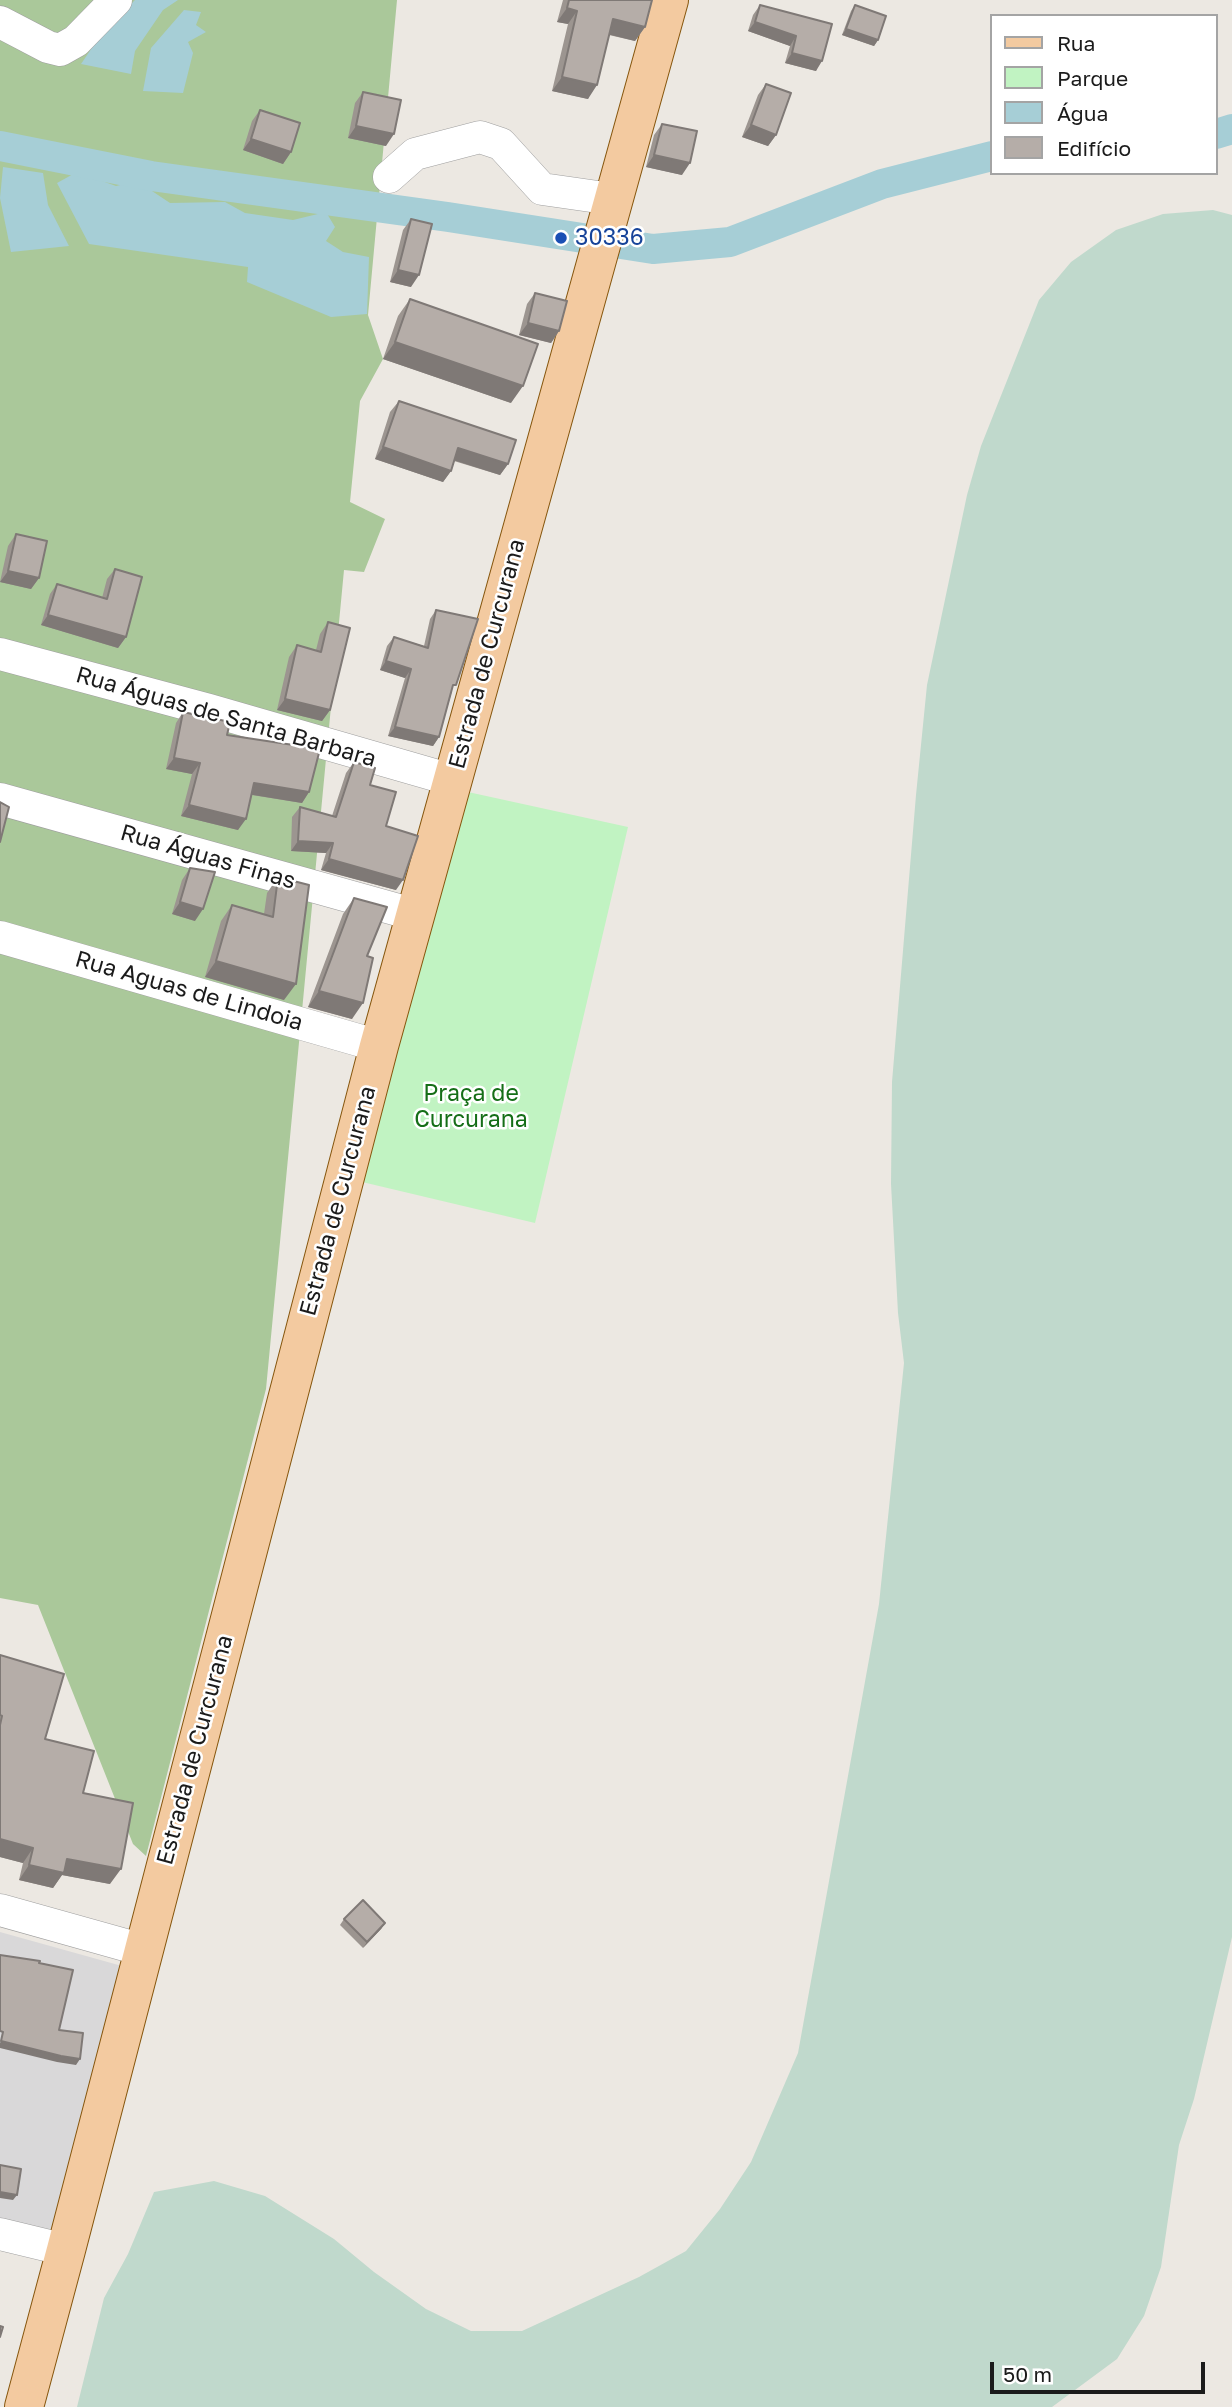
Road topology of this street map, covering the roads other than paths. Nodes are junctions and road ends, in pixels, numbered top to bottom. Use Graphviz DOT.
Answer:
graph roads {
  1 [pos="116,0"];
  2 [pos="669,0"];
  3 [pos="0,22"];
  4 [pos="389,177"];
  5 [pos="610,207"];
  6 [pos="0,654"];
  7 [pos="452,780"];
  8 [pos="0,799"];
  9 [pos="416,915"];
  10 [pos="0,937"];
  11 [pos="379,1045"];
  12 [pos="0,1910"];
  13 [pos="142,1950"];
  14 [pos="0,2234"];
  15 [pos="66,2250"];
  16 [pos="24,2407"];
  1 -- 3 [label="street"];
  2 -- 5 [label="main road, Estrada de Curcurana"];
  4 -- 5 [label="street"];
  5 -- 7 [label="main road, Estrada de Curcurana"];
  6 -- 7 [label="street, Rua Águas de Santa Barbara"];
  7 -- 9 [label="main road, Estrada de Curcurana"];
  8 -- 9 [label="street, Rua Águas Finas"];
  9 -- 11 [label="main road, Estrada de Curcurana"];
  10 -- 11 [label="street, Rua Aguas de Lindoia"];
  11 -- 13 [label="main road, Estrada de Curcurana"];
  12 -- 13 [label="street"];
  13 -- 15 [label="main road, Estrada de Curcurana"];
  14 -- 15 [label="street"];
  15 -- 16 [label="main road, Estrada de Curcurana"];
}
